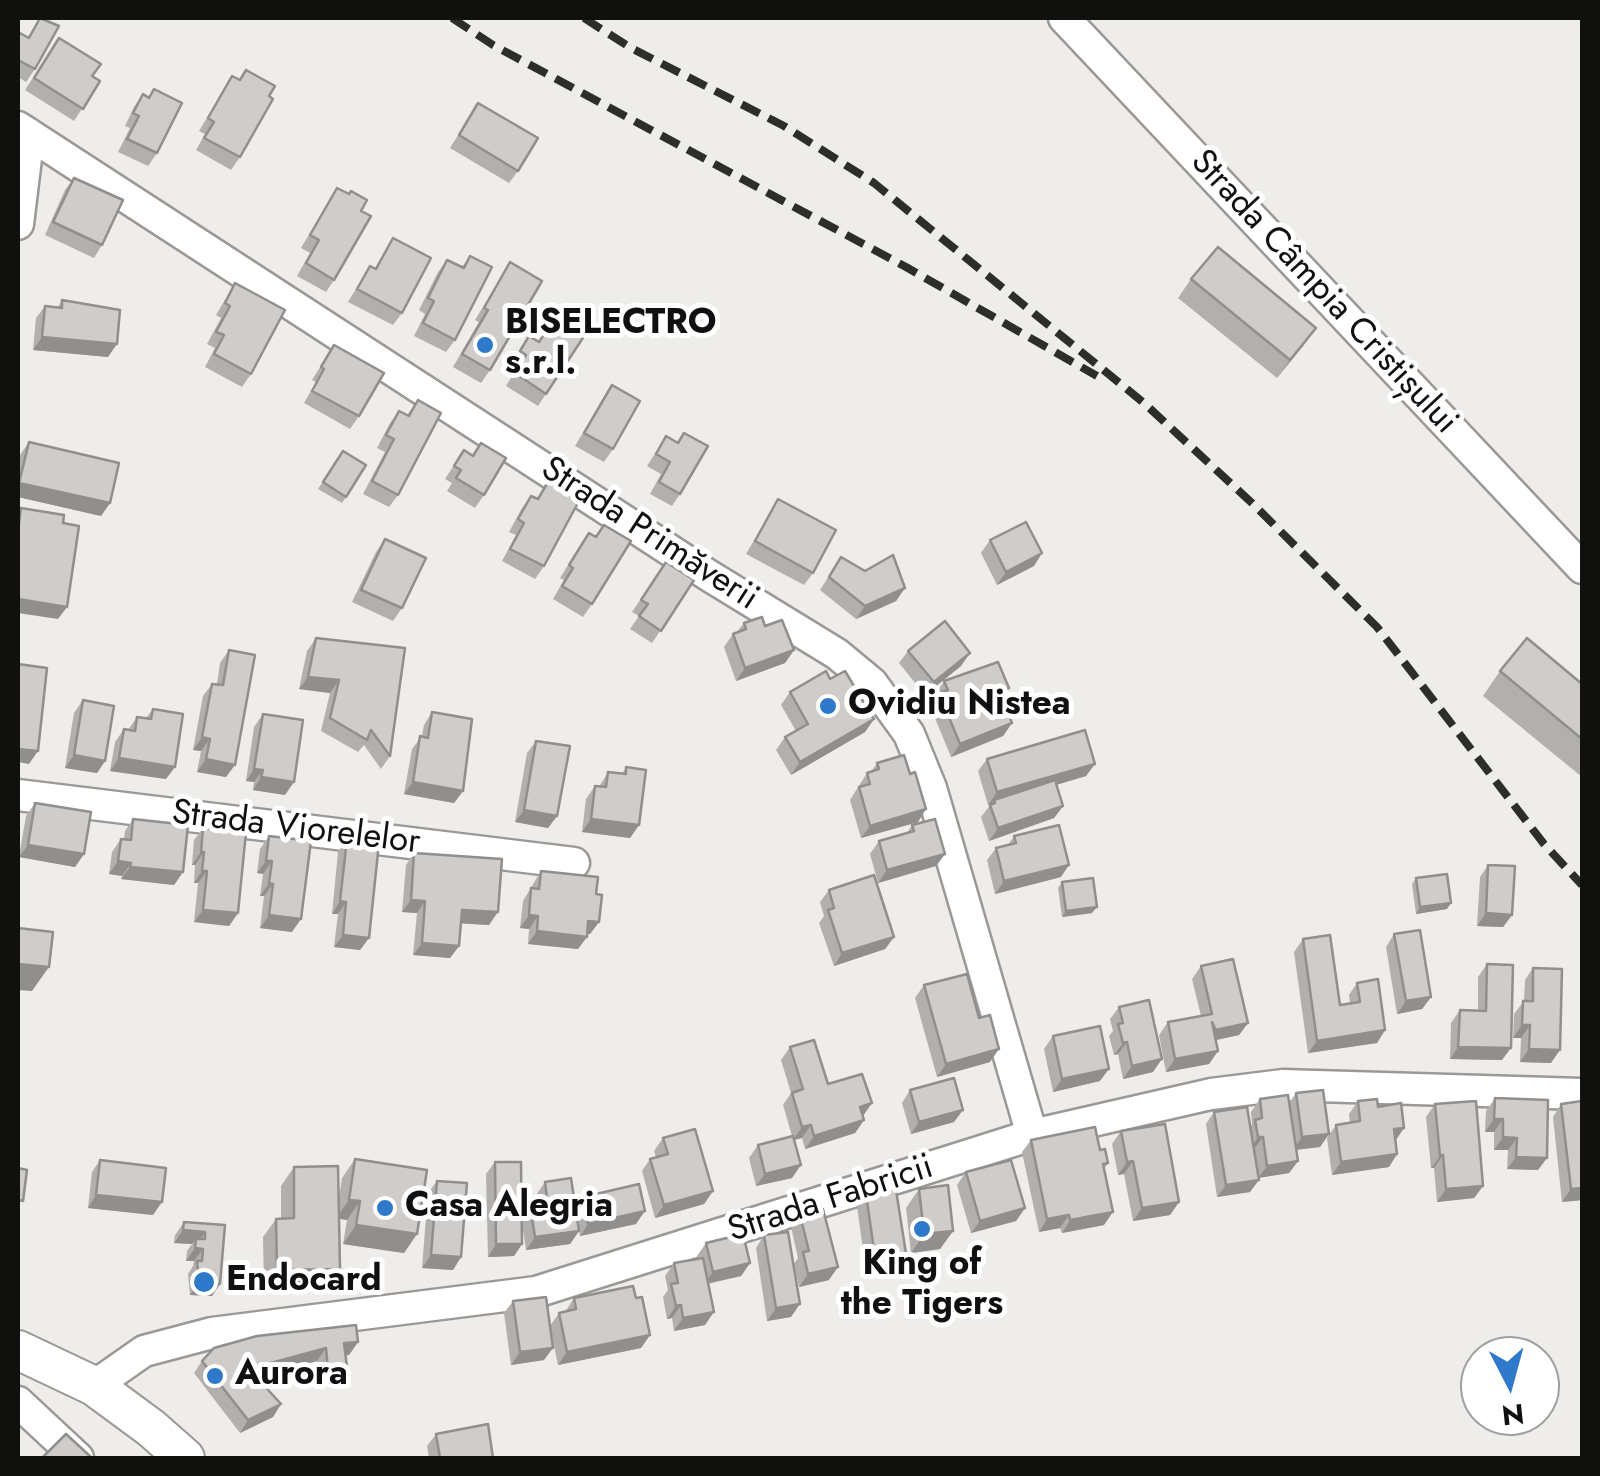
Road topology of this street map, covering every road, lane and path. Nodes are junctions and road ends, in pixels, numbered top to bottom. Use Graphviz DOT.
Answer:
graph roads {
  1 [pos="1064,18"];
  2 [pos="24,130"];
  3 [pos="18,224"];
  4 [pos="1582,568"];
  5 [pos="18,795"];
  6 [pos="574,863"];
  7 [pos="1582,1094"];
  8 [pos="1032,1136"];
  9 [pos="18,1350"];
  10 [pos="94,1386"];
  11 [pos="18,1402"];
  12 [pos="78,1458"];
  13 [pos="184,1458"];
  1 -- 4 [label="street, Strada Câmpia Cristișului"];
  2 -- 3 [label="street"];
  2 -- 8 [label="street, Strada Primăverii"];
  5 -- 6 [label="street, Strada Viorelelor"];
  7 -- 8 [label="street, Strada Fabricii"];
  8 -- 10 [label="street, Strada Fabricii"];
  9 -- 10 [label="main road"];
  10 -- 13 [label="main road"];
  11 -- 12 [label="street"];
}
